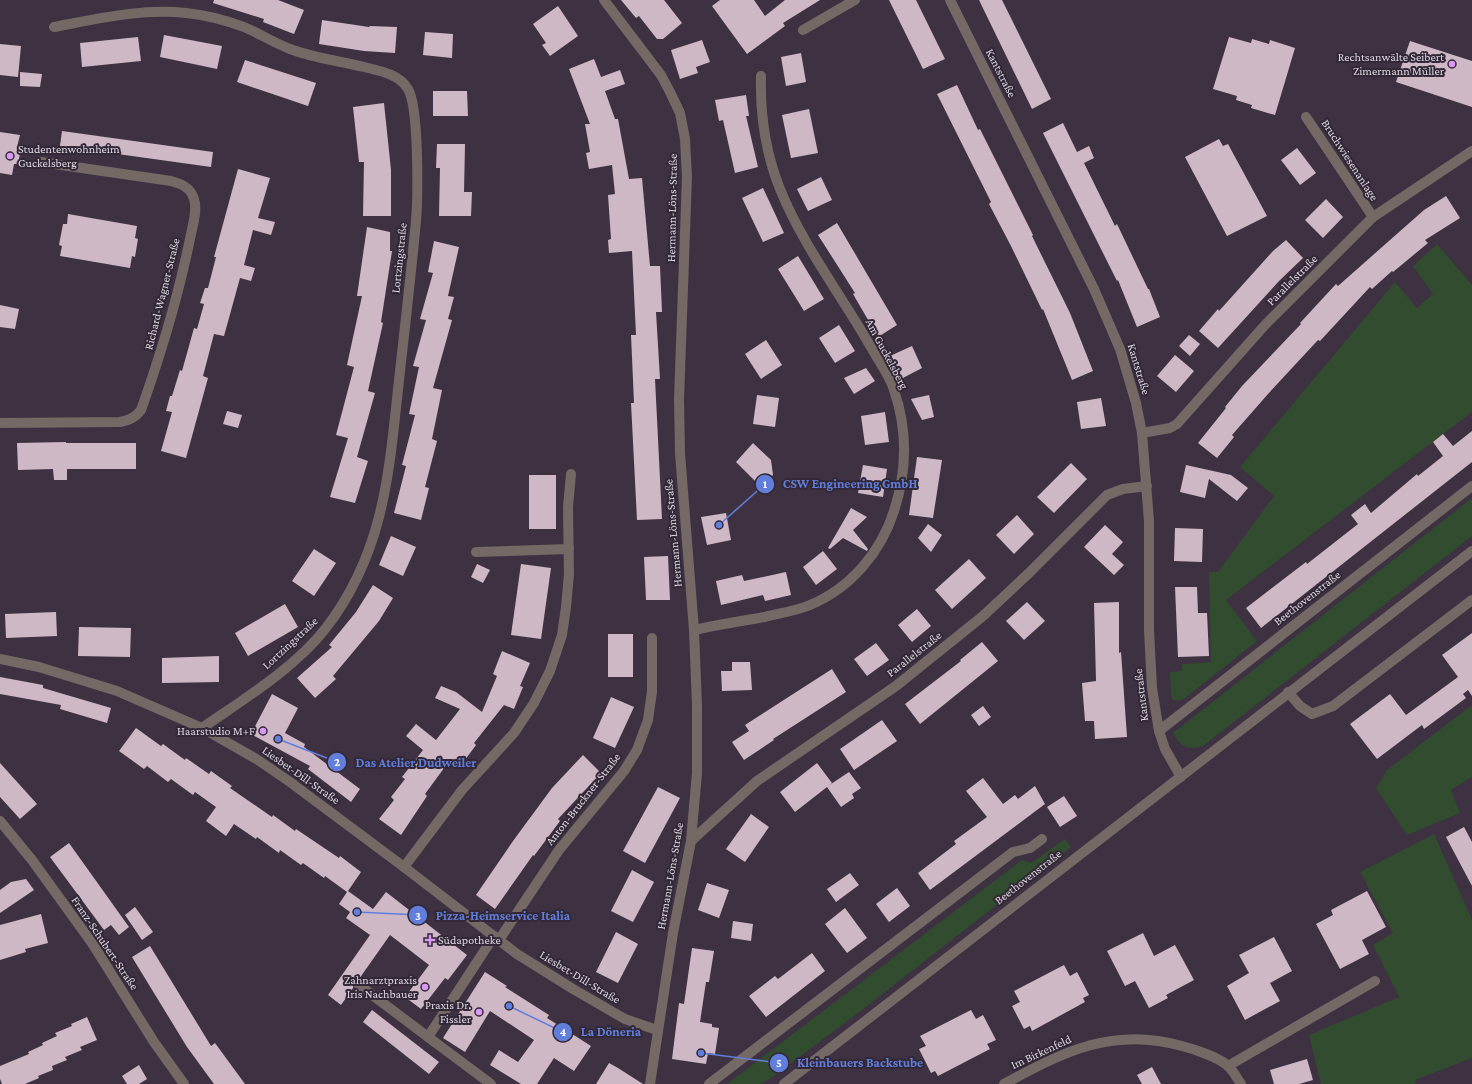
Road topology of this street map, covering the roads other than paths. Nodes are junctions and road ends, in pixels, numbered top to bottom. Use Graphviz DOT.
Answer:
graph roads {
  1 [pos="604,0"];
  2 [pos="855,0"];
  3 [pos="950,0"];
  4 [pos="54,26"];
  5 [pos="804,30"];
  6 [pos="760,76"];
  7 [pos="1306,117"];
  8 [pos="1472,151"];
  9 [pos="41,162"];
  10 [pos="1373,217"];
  11 [pos="0,424"];
  12 [pos="1142,433"];
  13 [pos="571,474"];
  14 [pos="1147,486"];
  15 [pos="1472,486"];
  16 [pos="569,549"];
  17 [pos="1472,551"];
  18 [pos="476,552"];
  19 [pos="1472,600"];
  20 [pos="694,630"];
  21 [pos="652,638"];
  22 [pos="0,659"];
  23 [pos="1288,692"];
  24 [pos="202,728"];
  25 [pos="1159,731"];
  26 [pos="1180,777"];
  27 [pos="0,821"];
  28 [pos="1042,839"];
  29 [pos="692,841"];
  30 [pos="404,866"];
  31 [pos="497,938"];
  32 [pos="1375,981"];
  33 [pos="359,986"];
  34 [pos="657,1030"];
  35 [pos="428,1037"];
  36 [pos="1228,1066"];
  37 [pos="184,1084"];
  38 [pos="491,1084"];
  39 [pos="650,1084"];
  40 [pos="709,1084"];
  41 [pos="784,1084"];
  42 [pos="1004,1084"];
  43 [pos="1241,1084"];
  1 -- 20 [label="street, Hermann-Löns-Straße"];
  2 -- 5 [label="street"];
  3 -- 12 [label="street, Kantstraße"];
  4 -- 24 [label="street, Lortzingstraße"];
  6 -- 20 [label="street, Am Guckelsberg"];
  7 -- 10 [label="street, Bruchwiesenanlage"];
  8 -- 10 [label="street, Parallelstraße"];
  9 -- 11 [label="street, Richard-Wagner-Straße"];
  10 -- 12 [label="street, Parallelstraße"];
  12 -- 14 [label="street, Kantstraße"];
  13 -- 16 [label="street"];
  14 -- 25 [label="street, Kantstraße"];
  14 -- 29 [label="street, Parallelstraße"];
  15 -- 25 [label="street, Beethovenstraße"];
  16 -- 18 [label="street"];
  16 -- 30 [label="street"];
  17 -- 23 [label="street, Beethovenstraße"];
  19 -- 23 [label="street"];
  20 -- 29 [label="street, Hermann-Löns-Straße"];
  21 -- 31 [label="street, Anton-Bruckner-Straße"];
  22 -- 24 [label="street, Liesbet-Dill-Straße"];
  23 -- 26 [label="street, Beethovenstraße"];
  24 -- 30 [label="street, Liesbet-Dill-Straße"];
  25 -- 26 [label="street, Kantstraße"];
  26 -- 41 [label="street, Beethovenstraße"];
  27 -- 37 [label="street, Franz-Schubert-Straße"];
  28 -- 40 [label="street, Beethovenstraße"];
  29 -- 34 [label="street, Hermann-Löns-Straße"];
  30 -- 31 [label="street, Liesbet-Dill-Straße"];
  31 -- 34 [label="street, Liesbet-Dill-Straße"];
  31 -- 35 [label="street"];
  32 -- 36 [label="street"];
  33 -- 35 [label="street"];
  34 -- 39 [label="street, Hermann-Löns-Straße"];
  35 -- 38 [label="street"];
  36 -- 42 [label="street, Im Birkenfeld"];
  36 -- 43 [label="street, Im Birkenfeld"];
}
